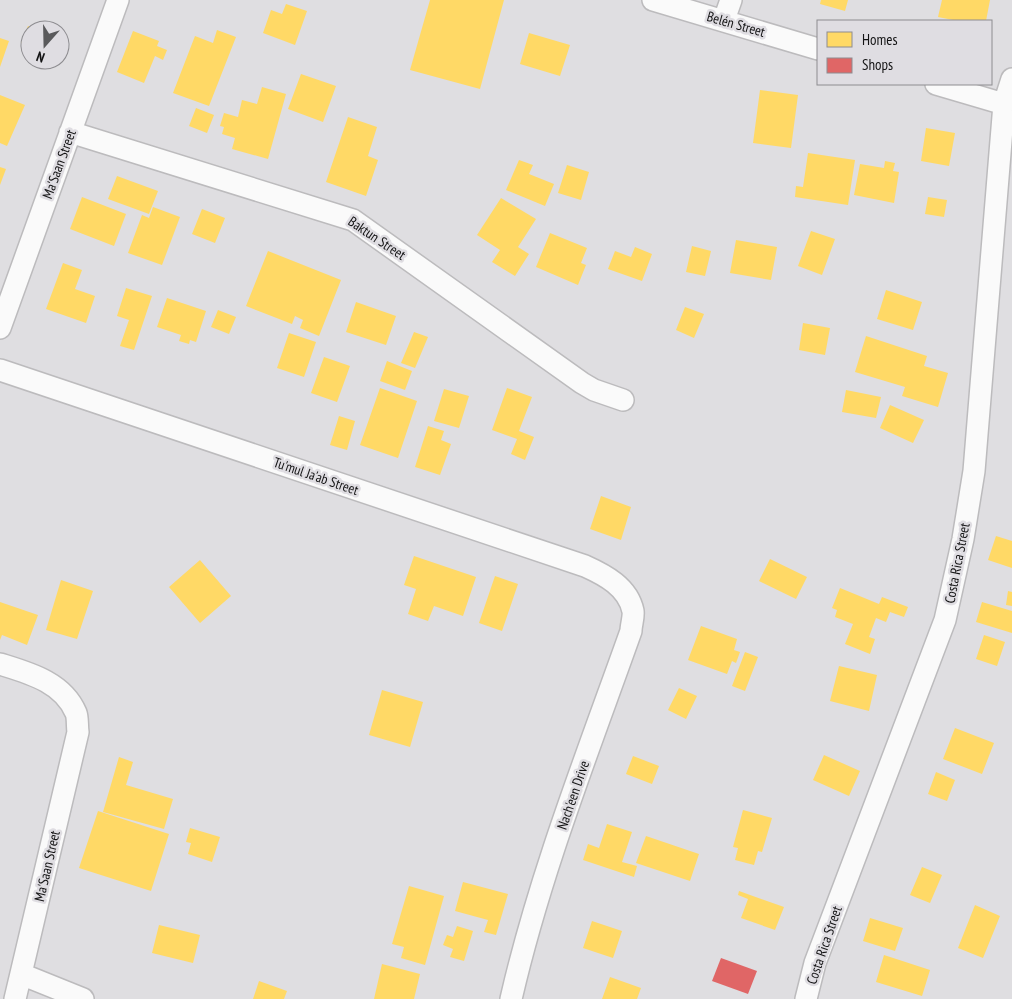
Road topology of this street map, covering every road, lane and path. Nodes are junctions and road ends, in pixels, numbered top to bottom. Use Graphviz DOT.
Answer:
graph roads {
  1 [pos="118,0"];
  2 [pos="653,0"];
  3 [pos="731,0"];
  4 [pos="724,20"];
  5 [pos="817,48"];
  6 [pos="1012,79"];
  7 [pos="939,85"];
  8 [pos="1004,104"];
  9 [pos="70,132"];
  10 [pos="0,328"];
  11 [pos="0,370"];
  12 [pos="623,400"];
  13 [pos="626,594"];
  14 [pos="0,664"];
  15 [pos="21,974"];
  16 [pos="15,999"];
  17 [pos="83,999"];
  18 [pos="511,999"];
  19 [pos="806,999"];
  1 -- 9 [label="street, Ma'Saan Street"];
  2 -- 4 [label="street, Belén Street"];
  3 -- 4 [label="street"];
  4 -- 5 [label="street, Belén Street"];
  6 -- 8 [label="street, Costa Rica Street"];
  7 -- 8 [label="street"];
  8 -- 19 [label="street, Costa Rica Street"];
  9 -- 10 [label="street, Ma'Saan Street"];
  9 -- 12 [label="street, Baktun Street"];
  11 -- 13 [label="street, Tu'mul Ja'ab Street"];
  13 -- 18 [label="street, Nach'een Drive"];
  14 -- 15 [label="street, Ma'Saan Street"];
  15 -- 16 [label="street, Ma'Saan Street"];
  15 -- 17 [label="street"];
}
